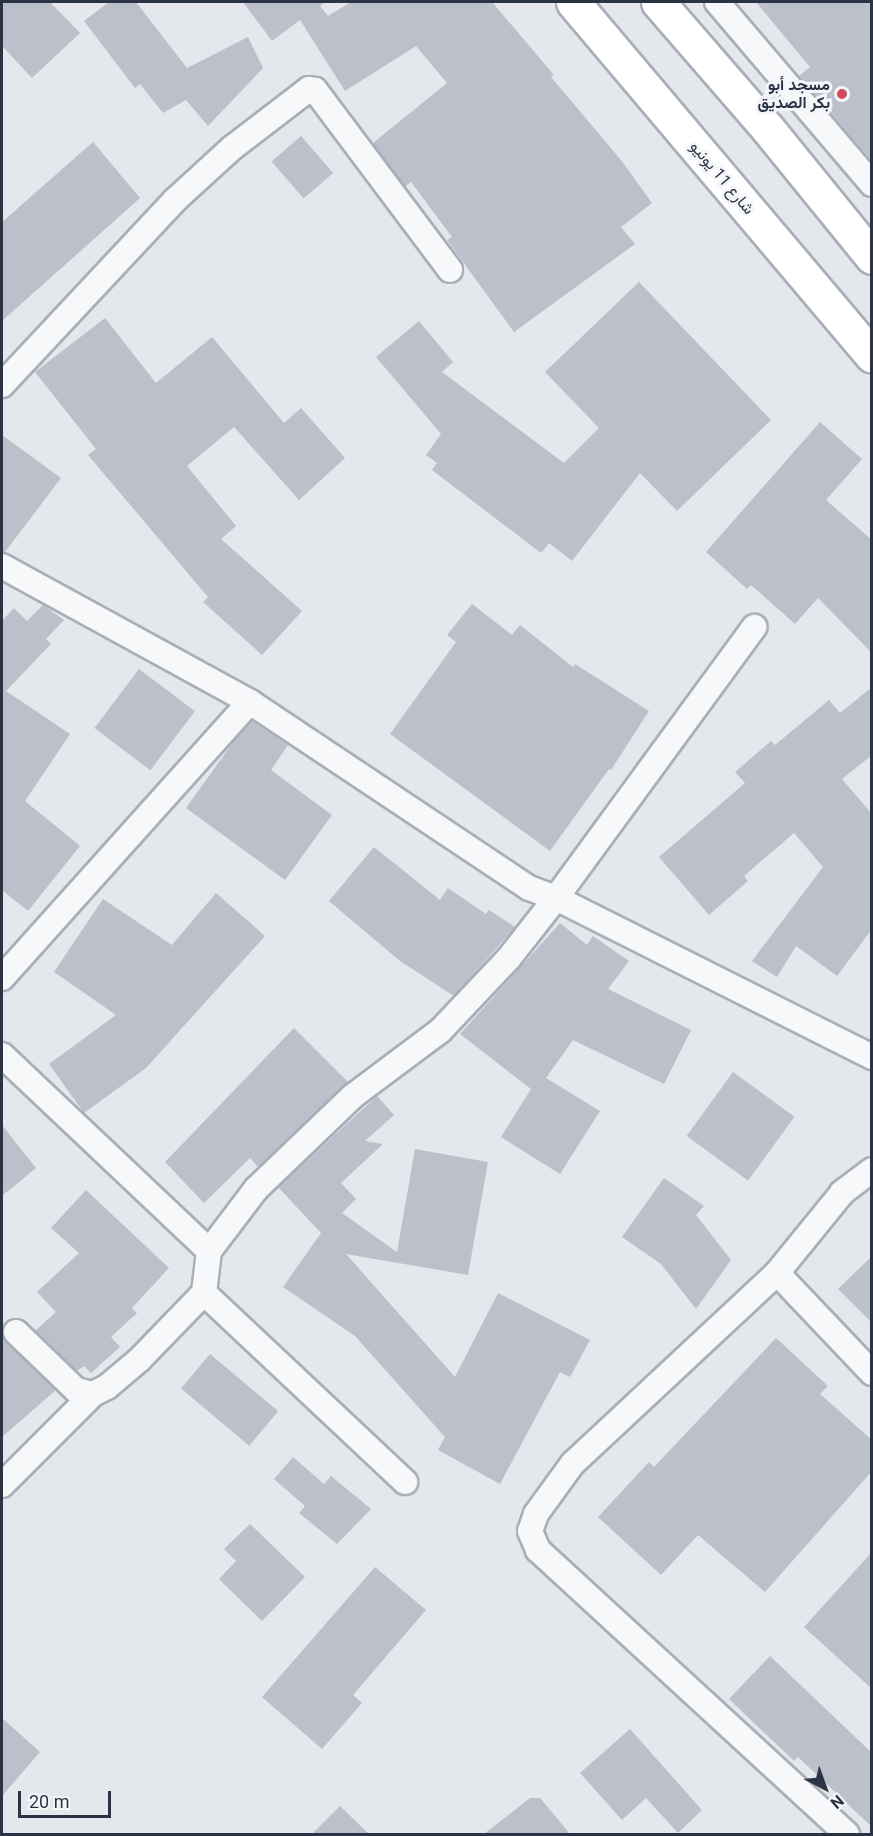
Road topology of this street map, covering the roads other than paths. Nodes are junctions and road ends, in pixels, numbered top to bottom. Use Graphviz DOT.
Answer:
graph roads {
  1 [pos="573,2"];
  2 [pos="658,2"];
  3 [pos="717,2"];
  4 [pos="872,184"];
  5 [pos="872,258"];
  6 [pos="450,270"];
  7 [pos="872,356"];
  8 [pos="2,385"];
  9 [pos="2,566"];
  10 [pos="754,627"];
  11 [pos="250,702"];
  12 [pos="556,898"];
  13 [pos="2,978"];
  14 [pos="2,1055"];
  15 [pos="872,1057"];
  16 [pos="872,1170"];
  17 [pos="209,1251"];
  18 [pos="777,1273"];
  19 [pos="204,1293"];
  20 [pos="16,1332"];
  21 [pos="872,1373"];
  22 [pos="93,1394"];
  23 [pos="405,1482"];
  24 [pos="2,1485"];
  25 [pos="847,1834"];
  1 -- 7 [label="highway, شارع 11 يونيو"];
  2 -- 5 [label="highway"];
  3 -- 4 [label="street"];
  6 -- 8 [label="street"];
  9 -- 11 [label="street"];
  10 -- 12 [label="street"];
  11 -- 12 [label="street"];
  11 -- 13 [label="street"];
  12 -- 15 [label="street"];
  12 -- 17 [label="street"];
  14 -- 17 [label="street"];
  16 -- 18 [label="street"];
  17 -- 19 [label="street"];
  18 -- 21 [label="street"];
  18 -- 25 [label="street"];
  19 -- 22 [label="street"];
  19 -- 23 [label="street"];
  20 -- 22 [label="street"];
  22 -- 24 [label="street"];
}
